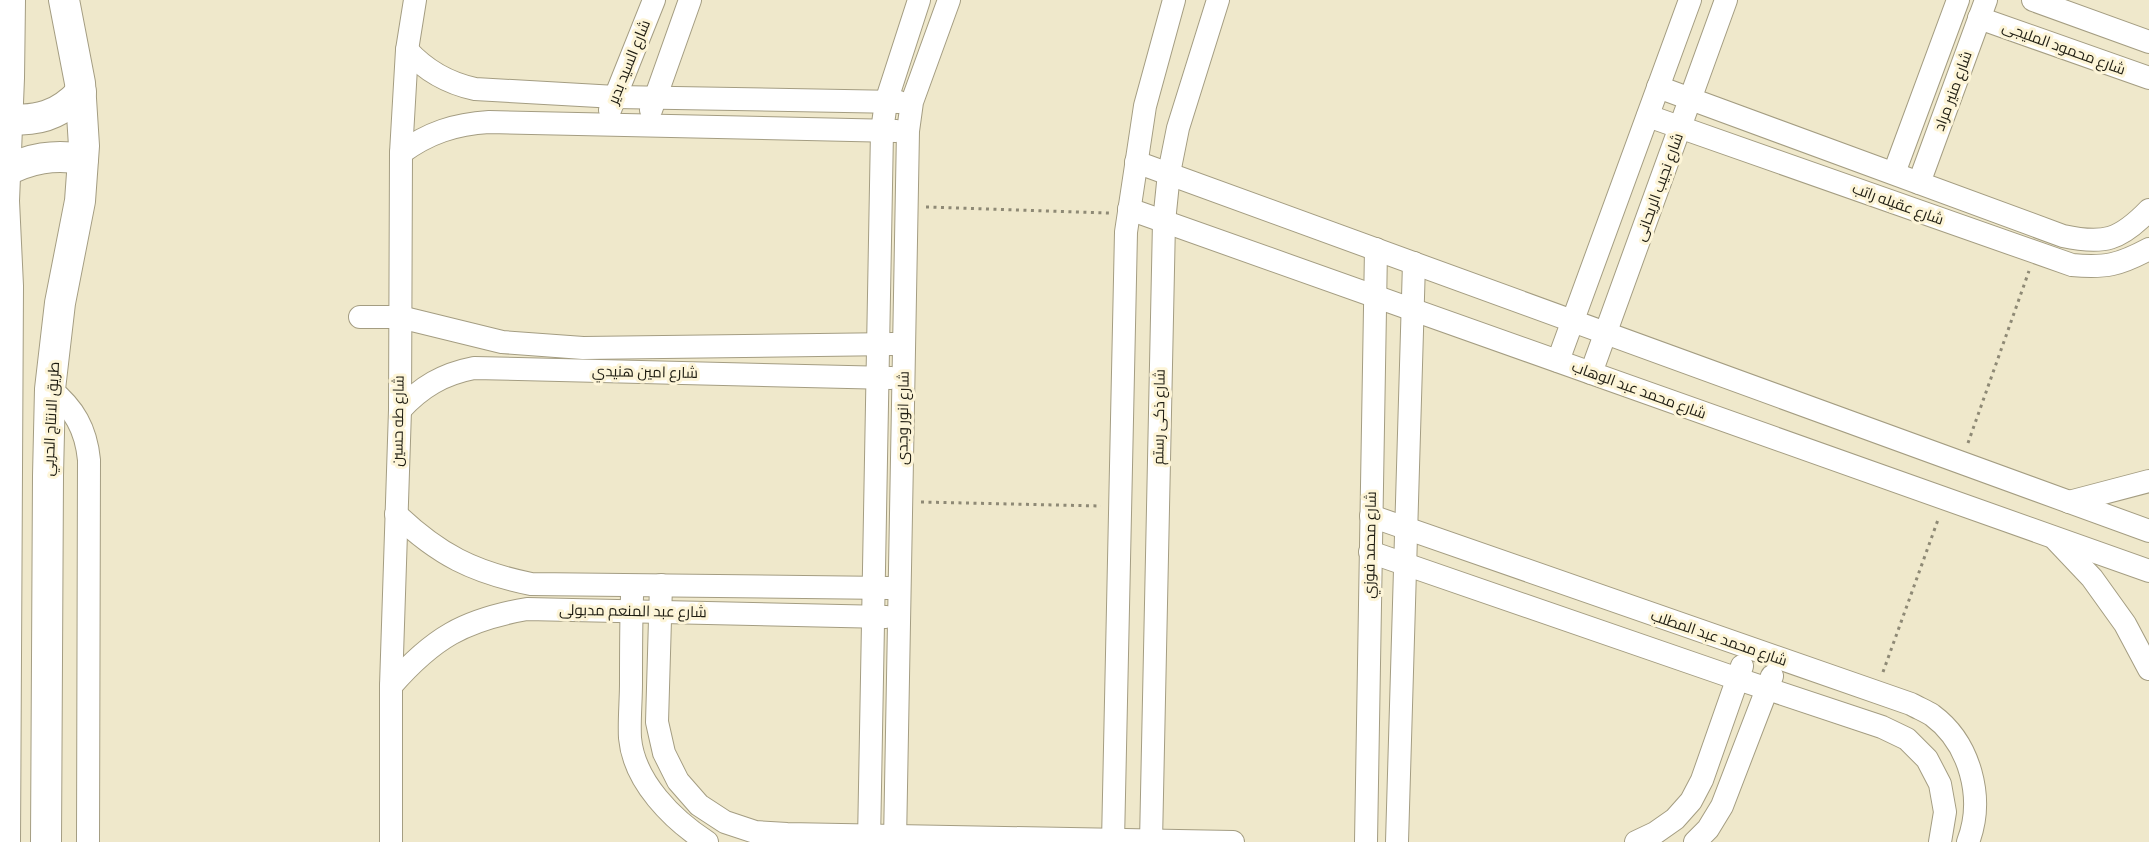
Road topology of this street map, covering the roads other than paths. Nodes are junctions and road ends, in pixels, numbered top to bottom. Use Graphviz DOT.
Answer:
graph roads {
  1 [pos="10,0"];
  2 [pos="64,0"];
  3 [pos="415,0"];
  4 [pos="654,0"];
  5 [pos="690,0"];
  6 [pos="919,0"];
  7 [pos="948,0"];
  8 [pos="1174,0"];
  9 [pos="1218,0"];
  10 [pos="1690,0"];
  11 [pos="1726,0"];
  12 [pos="1958,0"];
  13 [pos="2034,0"];
  14 [pos="1982,9"];
  15 [pos="2149,42"];
  16 [pos="407,50"];
  17 [pos="2149,78"];
  18 [pos="1658,87"];
  19 [pos="81,92"];
  20 [pos="616,97"];
  21 [pos="656,97"];
  22 [pos="1690,99"];
  23 [pos="886,102"];
  24 [pos="912,102"];
  25 [pos="1648,116"];
  26 [pos="6,118"];
  27 [pos="603,124"];
  28 [pos="644,125"];
  29 [pos="1680,126"];
  30 [pos="882,131"];
  31 [pos="908,131"];
  32 [pos="401,153"];
  33 [pos="83,159"];
  34 [pos="1136,162"];
  35 [pos="4,172"];
  36 [pos="1894,173"];
  37 [pos="1169,174"];
  38 [pos="1919,183"];
  39 [pos="2149,210"];
  40 [pos="1129,211"];
  41 [pos="1164,222"];
  42 [pos="1376,249"];
  43 [pos="2149,249"];
  44 [pos="1413,262"];
  45 [pos="1374,296"];
  46 [pos="1411,309"];
  47 [pos="360,317"];
  48 [pos="400,317"];
  49 [pos="1573,321"];
  50 [pos="1606,333"];
  51 [pos="878,343"];
  52 [pos="904,344"];
  53 [pos="1558,362"];
  54 [pos="1591,373"];
  55 [pos="878,377"];
  56 [pos="904,378"];
  57 [pos="50,389"];
  58 [pos="400,410"];
  59 [pos="2149,481"];
  60 [pos="2069,502"];
  61 [pos="396,514"];
  62 [pos="1371,516"];
  63 [pos="1405,528"];
  64 [pos="2149,531"];
  65 [pos="2053,537"];
  66 [pos="1370,552"];
  67 [pos="1404,564"];
  68 [pos="2149,571"];
  69 [pos="632,585"];
  70 [pos="661,585"];
  71 [pos="874,588"];
  72 [pos="900,588"];
  73 [pos="632,611"];
  74 [pos="660,612"];
  75 [pos="873,617"];
  76 [pos="899,618"];
  77 [pos="1749,648"];
  78 [pos="1778,658"];
  79 [pos="2149,669"];
  80 [pos="1738,679"];
  81 [pos="391,686"];
  82 [pos="1767,689"];
  83 [pos="394,838"];
  84 [pos="869,839"];
  85 [pos="896,839"];
  86 [pos="1113,841"];
  87 [pos="1151,841"];
  88 [pos="5,842"];
  89 [pos="46,842"];
  90 [pos="88,842"];
  91 [pos="707,842"];
  92 [pos="1233,842"];
  93 [pos="1366,842"];
  94 [pos="1397,842"];
  95 [pos="1636,842"];
  96 [pos="1695,842"];
  97 [pos="1940,842"];
  98 [pos="1968,842"];
  1 -- 26 [label="main road"];
  2 -- 19 [label="main road, طريق الانتاج الحربي"];
  3 -- 16 [label="street, شارع طه حسين"];
  4 -- 20 [label="street, شارع السيد بدير"];
  5 -- 21 [label="street"];
  6 -- 23 [label="street, شارع انور وجدى"];
  7 -- 24 [label="street, شارع انور وجدى"];
  8 -- 34 [label="street"];
  9 -- 37 [label="street, شارع ذكى رستم"];
  10 -- 18 [label="street"];
  11 -- 22 [label="street, شارع نجيب الريحانى"];
  12 -- 36 [label="street, شارع منير مراد"];
  13 -- 15 [label="street"];
  14 -- 17 [label="street, شارع محمود المليجى"];
  14 -- 38 [label="street, شارع منير مراد"];
  16 -- 20 [label="street"];
  16 -- 32 [label="street, شارع طه حسين"];
  18 -- 22 [label="street, شارع عقيله راتب"];
  18 -- 25 [label="street"];
  19 -- 26 [label="main road"];
  19 -- 33 [label="main road, طريق الانتاج الحربي"];
  20 -- 21 [label="street"];
  20 -- 27 [label="street, شارع السيد بدير"];
  21 -- 23 [label="street"];
  21 -- 28 [label="street"];
  22 -- 29 [label="street, شارع نجيب الريحانى"];
  22 -- 36 [label="street, شارع عقيله راتب"];
  23 -- 24 [label="street"];
  23 -- 30 [label="street, شارع انور وجدى"];
  24 -- 31 [label="street, شارع انور وجدى"];
  25 -- 29 [label="street, شارع عقيله راتب"];
  25 -- 49 [label="street"];
  26 -- 35 [label="main road"];
  27 -- 28 [label="street"];
  27 -- 32 [label="street"];
  28 -- 30 [label="street"];
  29 -- 43 [label="street, شارع عقيله راتب"];
  29 -- 50 [label="street, شارع نجيب الريحانى"];
  30 -- 31 [label="street"];
  30 -- 51 [label="street, شارع انور وجدى"];
  31 -- 52 [label="street, شارع انور وجدى"];
  32 -- 48 [label="street, شارع طه حسين"];
  33 -- 35 [label="main road"];
  33 -- 57 [label="main road, طريق الانتاج الحربي"];
  34 -- 37 [label="street"];
  34 -- 40 [label="street"];
  35 -- 88 [label="main road"];
  36 -- 38 [label="street, شارع عقيله راتب"];
  37 -- 41 [label="street, شارع ذكى رستم"];
  37 -- 42 [label="street"];
  38 -- 39 [label="street, شارع عقيله راتب"];
  40 -- 41 [label="street, شارع محمد عبد الوهاب"];
  40 -- 86 [label="street"];
  41 -- 45 [label="street, شارع محمد عبد الوهاب"];
  41 -- 87 [label="street, شارع ذكى رستم"];
  42 -- 44 [label="street"];
  42 -- 45 [label="street, شارع محمد فوزي"];
  44 -- 46 [label="street"];
  44 -- 49 [label="street"];
  45 -- 46 [label="street, شارع محمد عبد الوهاب"];
  45 -- 62 [label="street, شارع محمد فوزي"];
  46 -- 53 [label="street, شارع محمد عبد الوهاب"];
  46 -- 63 [label="street"];
  47 -- 48 [label="street, شارع امين هنيدي"];
  48 -- 51 [label="street, شارع امين هنيدي"];
  48 -- 58 [label="street, شارع طه حسين"];
  49 -- 50 [label="street"];
  49 -- 53 [label="street"];
  50 -- 54 [label="street, شارع نجيب الريحانى"];
  50 -- 60 [label="street"];
  51 -- 52 [label="street, شارع امين هنيدي"];
  51 -- 55 [label="street, شارع انور وجدى"];
  52 -- 56 [label="street, شارع انور وجدى"];
  53 -- 54 [label="street, شارع محمد عبد الوهاب"];
  54 -- 65 [label="street, شارع محمد عبد الوهاب"];
  55 -- 56 [label="street, شارع امين هنيدي"];
  55 -- 58 [label="street, شارع امين هنيدي"];
  55 -- 71 [label="street, شارع انور وجدى"];
  56 -- 72 [label="street, شارع انور وجدى"];
  57 -- 89 [label="main road, طريق الانتاج الحربي"];
  57 -- 90 [label="street"];
  58 -- 61 [label="street, شارع طه حسين"];
  59 -- 60 [label="street"];
  60 -- 64 [label="street"];
  61 -- 69 [label="street, شارع عبد المنعم مدبولى"];
  61 -- 81 [label="street, شارع طه حسين"];
  62 -- 63 [label="street, شارع محمد عبد المطلب"];
  62 -- 66 [label="street, شارع محمد فوزي"];
  63 -- 67 [label="street"];
  63 -- 77 [label="street, شارع محمد عبد المطلب"];
  65 -- 68 [label="street, شارع محمد عبد الوهاب"];
  65 -- 79 [label="street"];
  66 -- 67 [label="street"];
  66 -- 93 [label="street, شارع محمد فوزي"];
  67 -- 80 [label="street"];
  67 -- 94 [label="street"];
  69 -- 70 [label="street, شارع عبد المنعم مدبولى"];
  69 -- 73 [label="street"];
  70 -- 71 [label="street, شارع عبد المنعم مدبولى"];
  70 -- 74 [label="street"];
  71 -- 72 [label="street, شارع عبد المنعم مدبولى"];
  71 -- 75 [label="street, شارع انور وجدى"];
  72 -- 76 [label="street, شارع انور وجدى"];
  73 -- 74 [label="street, شارع عبد المنعم مدبولى"];
  73 -- 81 [label="street, شارع عبد المنعم مدبولى"];
  73 -- 91 [label="street"];
  74 -- 75 [label="street, شارع عبد المنعم مدبولى"];
  74 -- 84 [label="street"];
  75 -- 76 [label="street, شارع عبد المنعم مدبولى"];
  75 -- 84 [label="street, شارع انور وجدى"];
  76 -- 85 [label="street, شارع انور وجدى"];
  77 -- 78 [label="street, شارع محمد عبد المطلب"];
  77 -- 80 [label="street"];
  78 -- 82 [label="street"];
  78 -- 98 [label="street, شارع محمد عبد المطلب"];
  80 -- 82 [label="street"];
  80 -- 95 [label="street"];
  81 -- 83 [label="street, شارع طه حسين"];
  82 -- 96 [label="street"];
  82 -- 97 [label="street"];
  84 -- 85 [label="street"];
  85 -- 86 [label="street"];
  86 -- 87 [label="street"];
  87 -- 92 [label="street"];
}
